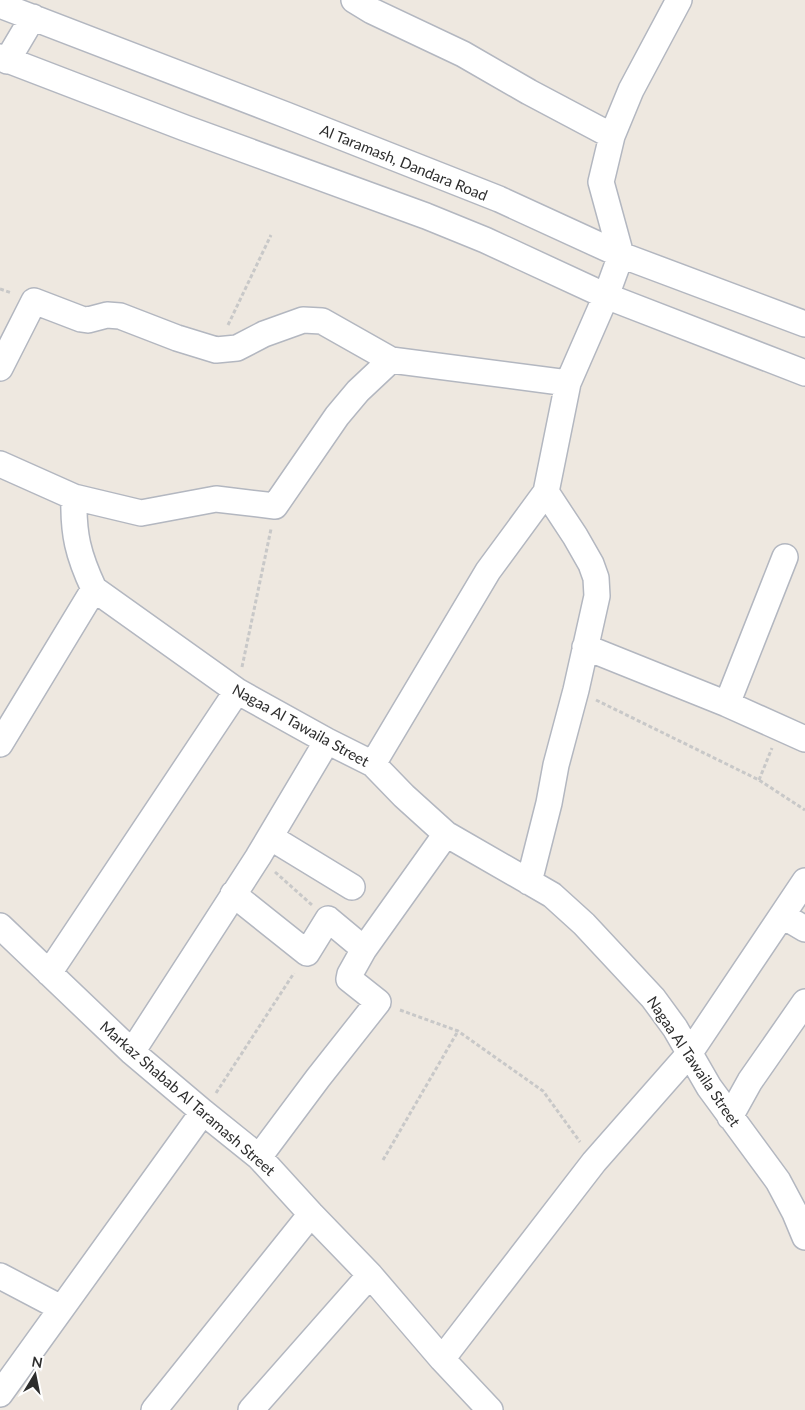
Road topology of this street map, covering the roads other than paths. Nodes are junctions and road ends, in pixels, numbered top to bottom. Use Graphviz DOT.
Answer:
graph roads {
  1 [pos="354,0"];
  2 [pos="680,0"];
  3 [pos="0,6"];
  4 [pos="29,24"];
  5 [pos="7,57"];
  6 [pos="612,136"];
  7 [pos="621,254"];
  8 [pos="606,296"];
  9 [pos="805,324"];
  10 [pos="391,360"];
  11 [pos="0,368"];
  12 [pos="805,373"];
  13 [pos="568,383"];
  14 [pos="1,466"];
  15 [pos="546,492"];
  16 [pos="74,497"];
  17 [pos="785,557"];
  18 [pos="94,589"];
  19 [pos="585,647"];
  20 [pos="237,691"];
  21 [pos="727,704"];
  22 [pos="805,739"];
  23 [pos="328,742"];
  24 [pos="0,744"];
  25 [pos="373,764"];
  26 [pos="446,834"];
  27 [pos="264,847"];
  28 [pos="805,881"];
  29 [pos="529,882"];
  30 [pos="352,887"];
  31 [pos="233,894"];
  32 [pos="783,916"];
  33 [pos="0,926"];
  34 [pos="805,929"];
  35 [pos="364,949"];
  36 [pos="49,973"];
  37 [pos="805,1002"];
  38 [pos="132,1052"];
  39 [pos="689,1054"];
  40 [pos="203,1112"];
  41 [pos="730,1117"];
  42 [pos="259,1157"];
  43 [pos="311,1214"];
  44 [pos="805,1236"];
  45 [pos="370,1275"];
  46 [pos="0,1276"];
  47 [pos="61,1308"];
  48 [pos="442,1359"];
  49 [pos="0,1394"];
  50 [pos="154,1410"];
  51 [pos="251,1410"];
  52 [pos="490,1410"];
  1 -- 6 [label="street"];
  2 -- 6 [label="street"];
  3 -- 4 [label="street, Al Taramash, Dandara Road"];
  4 -- 5 [label="street"];
  4 -- 7 [label="street, Al Taramash, Dandara Road"];
  5 -- 8 [label="street"];
  6 -- 7 [label="street"];
  7 -- 8 [label="street"];
  7 -- 9 [label="street, Al Taramash, Dandara Road"];
  8 -- 12 [label="street"];
  8 -- 13 [label="street"];
  10 -- 11 [label="street"];
  10 -- 13 [label="street"];
  10 -- 16 [label="street"];
  13 -- 15 [label="street"];
  14 -- 16 [label="street"];
  15 -- 19 [label="street"];
  15 -- 25 [label="street"];
  16 -- 18 [label="street"];
  17 -- 21 [label="street"];
  18 -- 20 [label="street, Nagaa Al Tawaila Street"];
  18 -- 24 [label="street"];
  19 -- 21 [label="street"];
  19 -- 29 [label="street"];
  20 -- 23 [label="street, Nagaa Al Tawaila Street"];
  20 -- 36 [label="street"];
  21 -- 22 [label="street"];
  23 -- 25 [label="street, Nagaa Al Tawaila Street"];
  23 -- 27 [label="street"];
  25 -- 26 [label="street, Nagaa Al Tawaila Street"];
  26 -- 29 [label="street, Nagaa Al Tawaila Street"];
  26 -- 35 [label="street"];
  27 -- 30 [label="street"];
  27 -- 31 [label="street"];
  28 -- 32 [label="street"];
  29 -- 39 [label="street, Nagaa Al Tawaila Street"];
  31 -- 35 [label="street"];
  31 -- 38 [label="street"];
  32 -- 34 [label="street"];
  32 -- 39 [label="street"];
  33 -- 36 [label="street, Markaz Shabab Al Taramash Street"];
  35 -- 42 [label="street"];
  36 -- 38 [label="street, Markaz Shabab Al Taramash Street"];
  37 -- 41 [label="street"];
  38 -- 40 [label="street, Markaz Shabab Al Taramash Street"];
  39 -- 41 [label="street, Nagaa Al Tawaila Street"];
  39 -- 48 [label="street"];
  40 -- 42 [label="street, Markaz Shabab Al Taramash Street"];
  40 -- 47 [label="street"];
  41 -- 44 [label="street, Nagaa Al Tawaila Street"];
  42 -- 43 [label="street, Markaz Shabab Al Taramash Street"];
  43 -- 45 [label="street, Markaz Shabab Al Taramash Street"];
  43 -- 50 [label="street"];
  45 -- 48 [label="street, Markaz Shabab Al Taramash Street"];
  45 -- 51 [label="street"];
  46 -- 47 [label="street"];
  47 -- 49 [label="street"];
  48 -- 52 [label="street, Markaz Shabab Al Taramash Street"];
}
